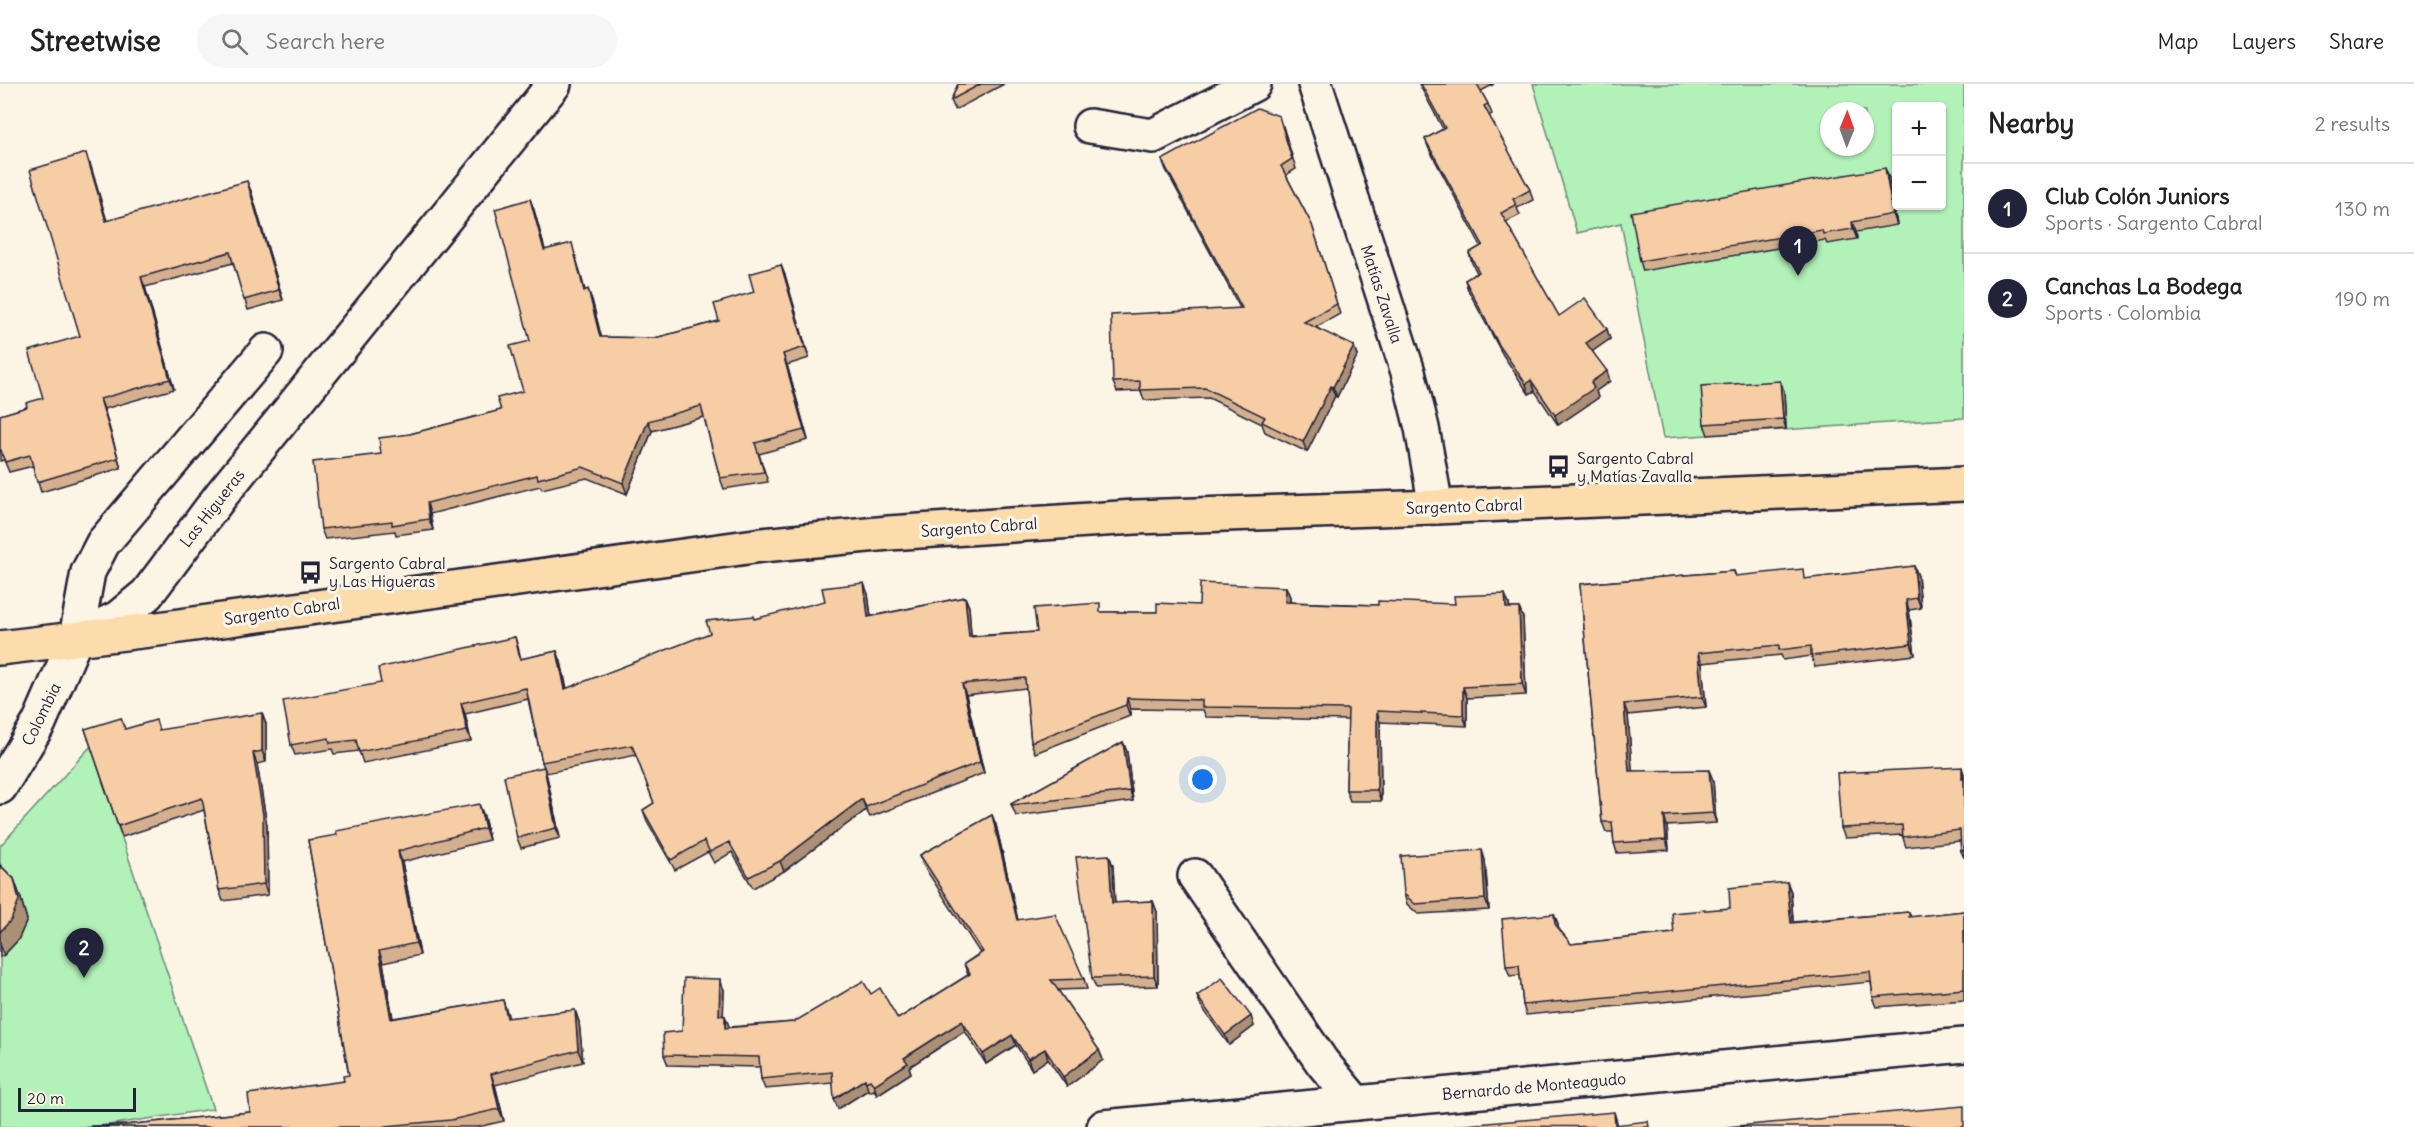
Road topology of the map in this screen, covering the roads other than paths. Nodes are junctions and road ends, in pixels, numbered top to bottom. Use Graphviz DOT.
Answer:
graph roads {
  1 [pos="554,84"];
  2 [pos="1254,84"];
  3 [pos="1315,84"];
  4 [pos="1090,126"];
  5 [pos="266,351"];
  6 [pos="1964,484"];
  7 [pos="1436,507"];
  8 [pos="76,638"];
  9 [pos="0,648"];
  10 [pos="0,787"];
  11 [pos="1195,876"];
  12 [pos="1964,1045"];
  13 [pos="1356,1103"];
  14 [pos="1104,1127"];
  1 -- 8 [label="street, Las Higueras"];
  2 -- 4 [label="street"];
  3 -- 7 [label="street, Matías Zavalla"];
  5 -- 8 [label="street"];
  6 -- 7 [label="main road, Sargento Cabral"];
  7 -- 8 [label="main road, Sargento Cabral"];
  8 -- 9 [label="main road, Sargento Cabral"];
  8 -- 10 [label="street, Colombia"];
  11 -- 13 [label="street"];
  12 -- 13 [label="street, Bernardo de Monteagudo"];
  13 -- 14 [label="street, Bernardo de Monteagudo"];
}
